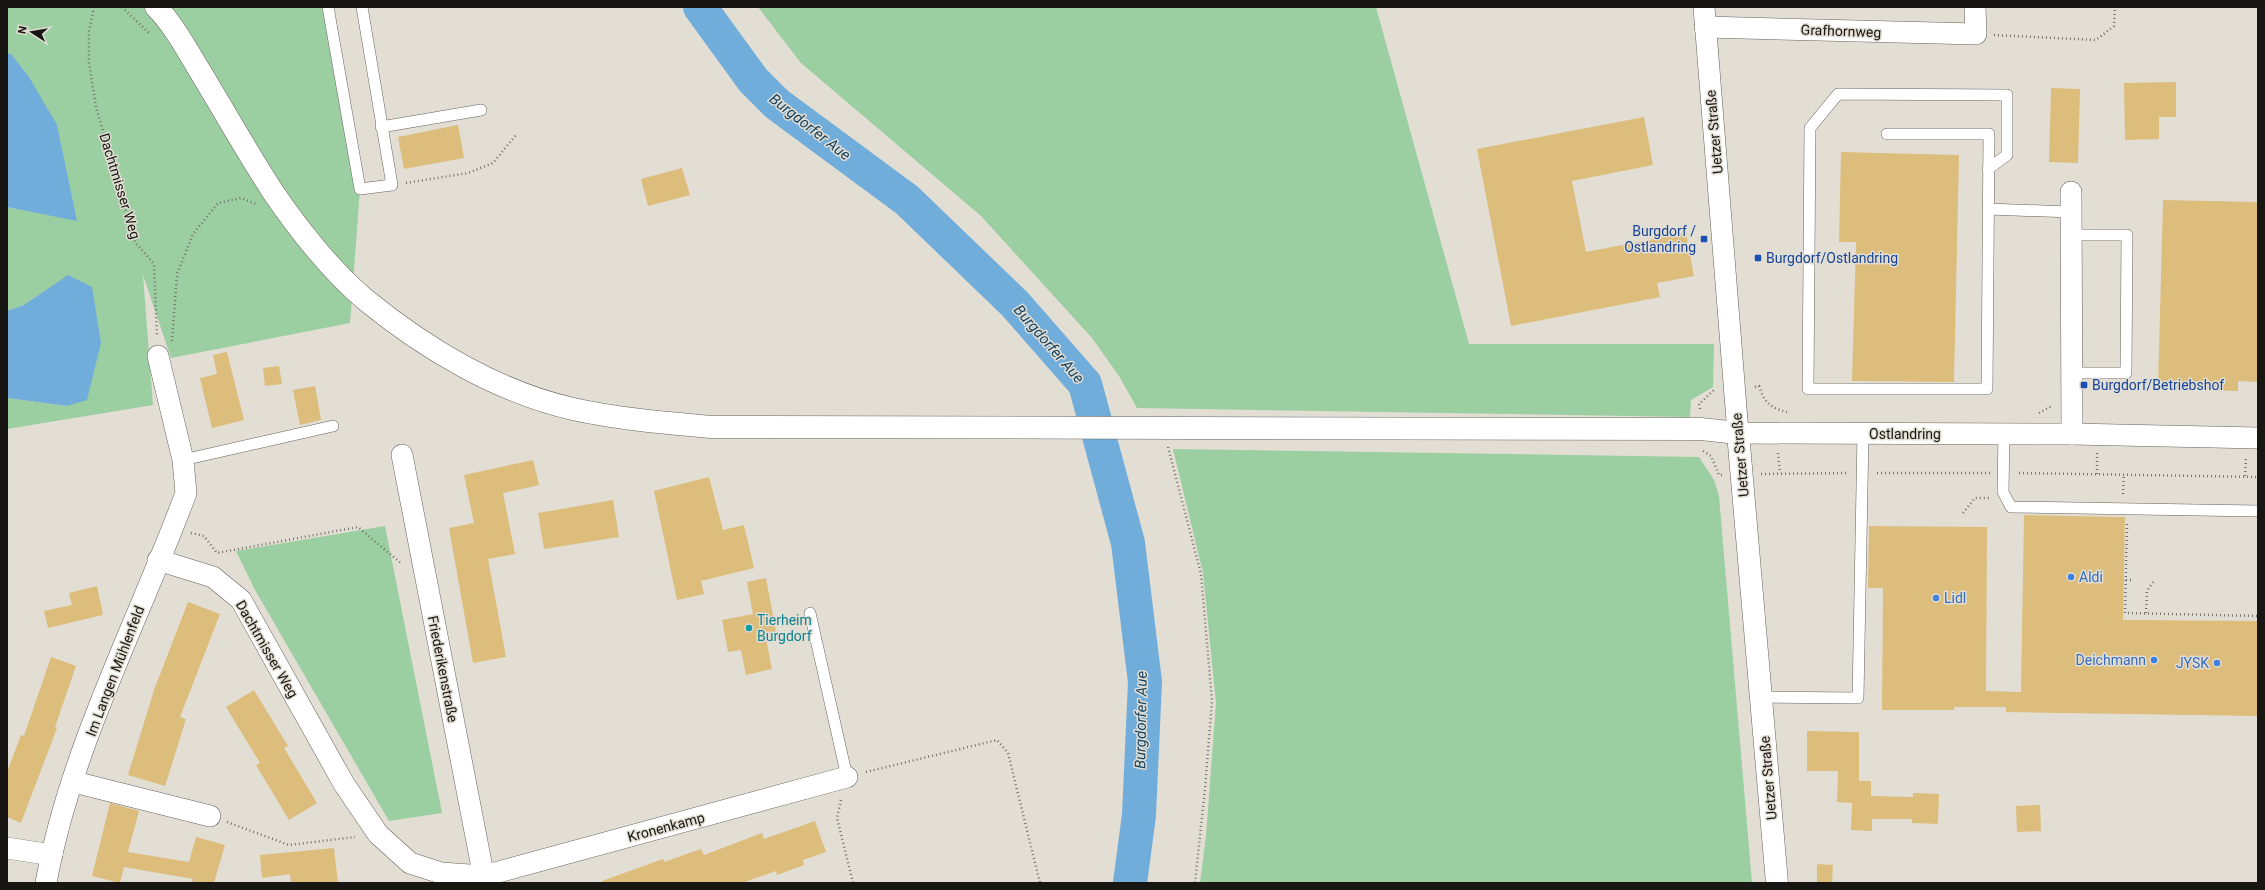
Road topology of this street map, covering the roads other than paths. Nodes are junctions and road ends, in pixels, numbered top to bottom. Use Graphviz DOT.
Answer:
graph roads {
  1 [pos="156,7"];
  2 [pos="328,7"];
  3 [pos="362,7"];
  4 [pos="1975,7"];
  5 [pos="1705,17"];
  6 [pos="481,110"];
  7 [pos="381,127"];
  8 [pos="1887,134"];
  9 [pos="1988,169"];
  10 [pos="2071,202"];
  11 [pos="1988,209"];
  12 [pos="2071,235"];
  13 [pos="158,356"];
  14 [pos="2072,373"];
  15 [pos="333,426"];
  16 [pos="1738,433"];
  17 [pos="1863,434"];
  18 [pos="2004,434"];
  19 [pos="2072,434"];
  20 [pos="2258,438"];
  21 [pos="402,455"];
  22 [pos="183,460"];
  23 [pos="2258,511"];
  24 [pos="158,560"];
  25 [pos="810,613"];
  26 [pos="1761,697"];
  27 [pos="847,777"];
  28 [pos="74,782"];
  29 [pos="210,816"];
  30 [pos="7,848"];
  31 [pos="52,855"];
  32 [pos="485,879"];
  33 [pos="46,883"];
  34 [pos="1777,883"];
  1 -- 16 [label="street"];
  2 -- 7 [label="lane"];
  3 -- 7 [label="lane"];
  4 -- 5 [label="street, Grafhornweg"];
  5 -- 16 [label="street, Uetzer Straße"];
  6 -- 7 [label="lane"];
  8 -- 9 [label="lane"];
  9 -- 11 [label="lane"];
  9 -- 11 [label="lane"];
  10 -- 11 [label="lane"];
  10 -- 12 [label="street"];
  12 -- 14 [label="street"];
  12 -- 14 [label="lane"];
  13 -- 22 [label="street"];
  14 -- 19 [label="street"];
  15 -- 22 [label="lane"];
  16 -- 17 [label="street, Ostlandring"];
  16 -- 26 [label="street, Uetzer Straße"];
  17 -- 18 [label="street, Ostlandring"];
  17 -- 26 [label="lane"];
  18 -- 19 [label="street, Ostlandring"];
  18 -- 23 [label="lane"];
  19 -- 20 [label="street, Ostlandring"];
  21 -- 32 [label="street, Friederikenstraße"];
  22 -- 24 [label="street"];
  24 -- 28 [label="street, Im Langen Mühlenfeld"];
  24 -- 32 [label="street, Dachtmisser Weg"];
  25 -- 27 [label="lane"];
  26 -- 34 [label="street, Uetzer Straße"];
  27 -- 32 [label="street, Kronenkamp"];
  28 -- 29 [label="street"];
  28 -- 31 [label="street, Im Langen Mühlenfeld"];
  30 -- 31 [label="street"];
  31 -- 33 [label="street, Im Langen Mühlenfeld"];
}
